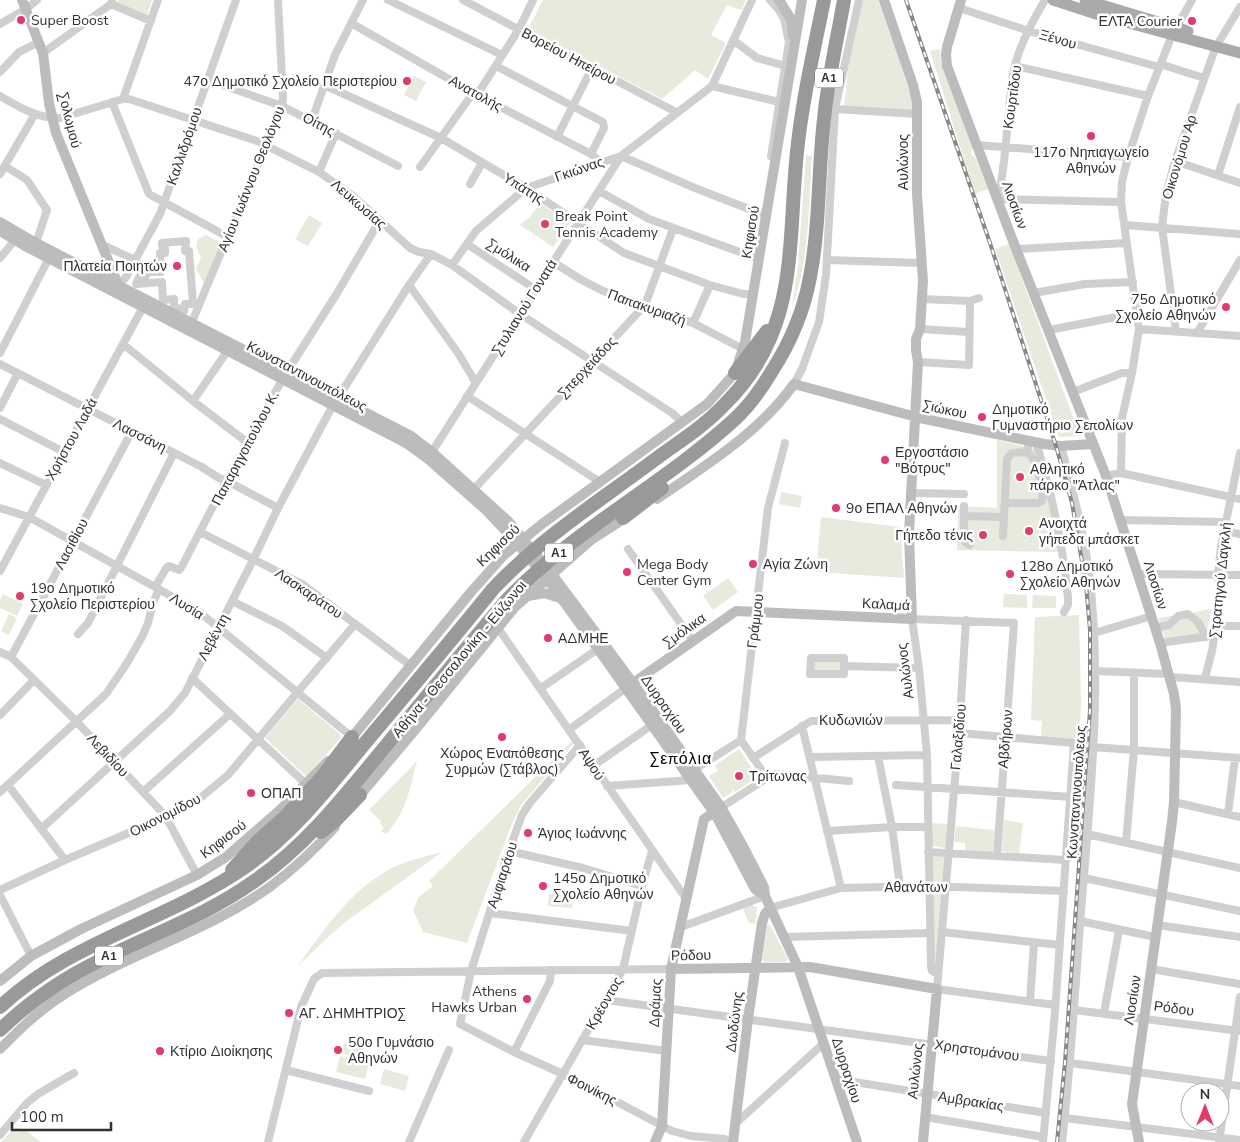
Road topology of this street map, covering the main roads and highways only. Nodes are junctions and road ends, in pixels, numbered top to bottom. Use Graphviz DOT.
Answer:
graph roads {
  1 [pos="779,0"];
  2 [pos="802,0"];
  3 [pos="824,0"];
  4 [pos="844,0"];
  5 [pos="884,0"];
  6 [pos="1053,0"];
  7 [pos="1085,0"];
  8 [pos="958,3"];
  9 [pos="24,4"];
  10 [pos="1174,32"];
  11 [pos="1218,43"];
  12 [pos="1240,46"];
  13 [pos="794,52"];
  14 [pos="1240,53"];
  15 [pos="0,222"];
  16 [pos="0,231"];
  17 [pos="118,289"];
  18 [pos="782,304"];
  19 [pos="801,312"];
  20 [pos="736,373"];
  21 [pos="285,375"];
  22 [pos="914,417"];
  23 [pos="1093,444"];
  24 [pos="430,455"];
  25 [pos="561,511"];
  26 [pos="623,518"];
  27 [pos="542,524"];
  28 [pos="507,525"];
  29 [pos="520,540"];
  30 [pos="585,546"];
  31 [pos="504,555"];
  32 [pos="529,558"];
  33 [pos="540,559"];
  34 [pos="570,559"];
  35 [pos="487,574"];
  36 [pos="549,576"];
  37 [pos="563,595"];
  38 [pos="527,596"];
  39 [pos="515,607"];
  40 [pos="756,611"];
  41 [pos="912,619"];
  42 [pos="630,686"];
  43 [pos="352,737"];
  44 [pos="693,775"];
  45 [pos="360,795"];
  46 [pos="717,810"];
  47 [pos="298,847"];
  48 [pos="220,884"];
  49 [pos="770,908"];
  50 [pos="798,967"];
  51 [pos="671,968"];
  52 [pos="755,968"];
  53 [pos="0,981"];
  54 [pos="936,989"];
  55 [pos="0,1007"];
  56 [pos="0,1030"];
  57 [pos="0,1049"];
  58 [pos="654,1142"];
  59 [pos="733,1142"];
  60 [pos="857,1142"];
  61 [pos="922,1142"];
  62 [pos="1138,1142"];
  1 -- 13 [label="main road"];
  2 -- 13 [label="main road, Κηφισού"];
  3 -- 18 [label="highway, Αθήνα - Θεσσαλονίκη - Εύζωνοι / Α1"];
  4 -- 19 [label="highway, Αθήνα - Θεσσαλονίκη - Εύζωνοι / Α1"];
  5 -- 22 [label="main road, Αυλώνος"];
  6 -- 10 [label="main road"];
  7 -- 10 [label="main road"];
  8 -- 23 [label="main road, Λιοσίων"];
  9 -- 17 [label="main road, Σολωμού"];
  10 -- 11 [label="main road"];
  11 -- 12 [label="main road"];
  11 -- 14 [label="main road"];
  13 -- 20 [label="main road, Κηφισού"];
  15 -- 17 [label="main road, Κωνσταντινουπόλεως"];
  16 -- 17 [label="main road, Κωνσταντινουπόλεως"];
  17 -- 21 [label="main road, Κωνσταντινουπόλεως"];
  17 -- 21 [label="main road, Κωνσταντινουπόλεως"];
  18 -- 20 [label="highway"];
  18 -- 48 [label="highway, Αθήνα - Θεσσαλονίκη - Εύζωνοι / Α1"];
  19 -- 26 [label="highway"];
  19 -- 47 [label="highway, Αθήνα - Θεσσαλονίκη - Εύζωνοι / Α1"];
  20 -- 25 [label="main road, Κηφισού"];
  21 -- 24 [label="main road, Κωνσταντινουπόλεως"];
  22 -- 23 [label="main road, Σιώκου"];
  22 -- 26 [label="main road, Σιώκου"];
  22 -- 41 [label="main road, Αυλώνος"];
  23 -- 62 [label="main road, Λιοσίων"];
  24 -- 28 [label="main road, Κωνσταντινουπόλεως"];
  24 -- 28 [label="main road, Κωνσταντινουπόλεως"];
  25 -- 27 [label="main road, Κηφισού"];
  25 -- 33 [label="main road"];
  26 -- 30 [label="main road"];
  27 -- 28 [label="main road"];
  27 -- 29 [label="main road, Κηφισού"];
  28 -- 29 [label="main road, Κωνσταντινουπόλεως"];
  28 -- 31 [label="main road"];
  29 -- 31 [label="main road, Κηφισού"];
  29 -- 32 [label="main road"];
  29 -- 33 [label="main road"];
  30 -- 33 [label="main road"];
  30 -- 34 [label="main road"];
  31 -- 35 [label="main road, Κηφισού"];
  32 -- 33 [label="main road"];
  32 -- 35 [label="main road"];
  32 -- 36 [label="main road"];
  32 -- 39 [label="main road"];
  33 -- 36 [label="main road"];
  34 -- 36 [label="main road"];
  34 -- 37 [label="main road"];
  35 -- 43 [label="main road, Κηφισού"];
  36 -- 37 [label="main road, Δυρραχίου"];
  36 -- 38 [label="main road"];
  37 -- 38 [label="main road"];
  37 -- 42 [label="main road, Δυρραχίου"];
  37 -- 42 [label="main road, Δυρραχίου"];
  38 -- 39 [label="main road"];
  39 -- 45 [label="main road"];
  40 -- 41 [label="main road, Καλαμά"];
  40 -- 42 [label="main road, Σμόλικα"];
  42 -- 44 [label="main road, Δυρραχίου"];
  42 -- 44 [label="main road, Δυρραχίου"];
  43 -- 48 [label="highway"];
  43 -- 53 [label="main road, Κηφισού"];
  44 -- 46 [label="main road, Δυρραχίου"];
  45 -- 47 [label="highway"];
  45 -- 57 [label="main road"];
  46 -- 49 [label="main road, Δυρραχίου"];
  46 -- 51 [label="main road, Δράμας"];
  47 -- 56 [label="highway, Αθήνα - Θεσσαλονίκη - Εύζωνοι / Α1"];
  48 -- 55 [label="highway, Αθήνα - Θεσσαλονίκη - Εύζωνοι / Α1"];
  49 -- 50 [label="main road, Δυρραχίου"];
  49 -- 52 [label="main road, Δωδώνης"];
  50 -- 52 [label="main road, Ρόδου"];
  50 -- 54 [label="main road, Ρόδου"];
  50 -- 60 [label="main road, Δυρραχίου"];
  51 -- 52 [label="main road, Ρόδου"];
  51 -- 58 [label="main road, Δράμας"];
  52 -- 59 [label="main road, Δωδώνης"];
  54 -- 61 [label="main road, Αυλώνος"];
}
